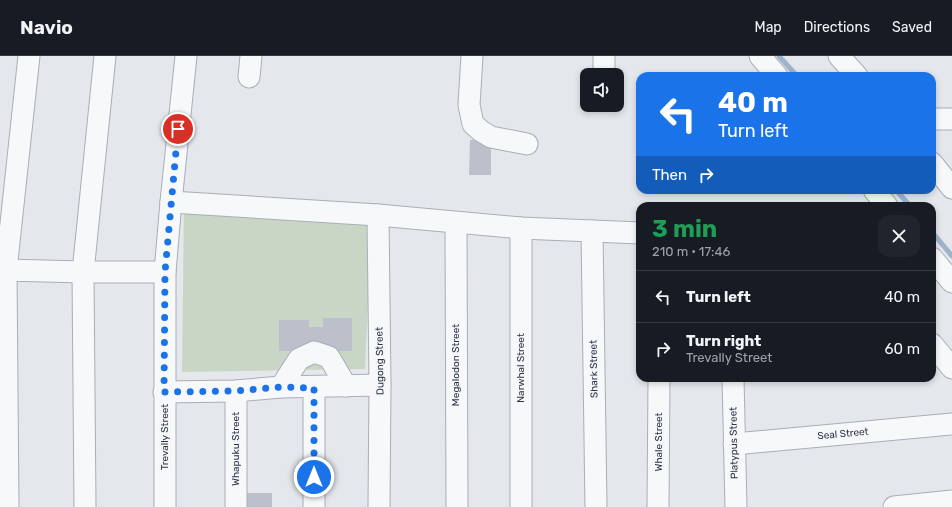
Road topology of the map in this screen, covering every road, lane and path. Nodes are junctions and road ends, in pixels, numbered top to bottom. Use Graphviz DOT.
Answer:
graph roads {
  1 [pos="28,56"];
  2 [pos="105,56"];
  3 [pos="186,56"];
  4 [pos="251,56"];
  5 [pos="472,56"];
  6 [pos="760,56"];
  7 [pos="839,56"];
  8 [pos="774,72"];
  9 [pos="853,72"];
  10 [pos="249,77"];
  11 [pos="936,119"];
  12 [pos="952,119"];
  13 [pos="527,144"];
  14 [pos="936,168"];
  15 [pos="951,185"];
  16 [pos="877,194"];
  17 [pos="171,202"];
  18 [pos="884,202"];
  19 [pos="378,215"];
  20 [pos="456,223"];
  21 [pos="520,228"];
  22 [pos="592,231"];
  23 [pos="636,233"];
  24 [pos="936,263"];
  25 [pos="3,270"];
  26 [pos="84,272"];
  27 [pos="165,272"];
  28 [pos="952,282"];
  29 [pos="936,349"];
  30 [pos="952,368"];
  31 [pos="659,382"];
  32 [pos="733,382"];
  33 [pos="380,385"];
  34 [pos="346,386"];
  35 [pos="281,387"];
  36 [pos="314,388"];
  37 [pos="236,391"];
  38 [pos="164,392"];
  39 [pos="952,424"];
  40 [pos="734,444"];
  41 [pos="952,502"];
  42 [pos="8,507"];
  43 [pos="85,507"];
  44 [pos="165,507"];
  45 [pos="236,507"];
  46 [pos="314,507"];
  47 [pos="379,507"];
  48 [pos="457,507"];
  49 [pos="521,507"];
  50 [pos="596,507"];
  51 [pos="658,507"];
  52 [pos="736,507"];
  53 [pos="894,507"];
  1 -- 25 [label="street"];
  2 -- 26 [label="street"];
  3 -- 17 [label="street, Trevally Street"];
  4 -- 10 [label="street"];
  5 -- 13 [label="street"];
  6 -- 8 [label="street"];
  7 -- 9 [label="street"];
  11 -- 12 [label="street"];
  14 -- 15 [label="street"];
  16 -- 18 [label="street"];
  17 -- 19 [label="street"];
  17 -- 27 [label="street, Trevally Street"];
  19 -- 20 [label="street"];
  19 -- 33 [label="street, Dugong Street"];
  20 -- 21 [label="street"];
  20 -- 48 [label="street, Megalodon Street"];
  21 -- 22 [label="street"];
  21 -- 49 [label="street, Narwhal Street"];
  22 -- 23 [label="street"];
  22 -- 50 [label="street, Shark Street"];
  24 -- 28 [label="street"];
  25 -- 26 [label="street"];
  25 -- 42 [label="street"];
  26 -- 27 [label="street"];
  26 -- 43 [label="street"];
  27 -- 38 [label="street, Trevally Street"];
  29 -- 30 [label="street"];
  31 -- 51 [label="street, Whale Street"];
  32 -- 40 [label="street, Platypus Street"];
  33 -- 34 [label="street"];
  33 -- 47 [label="street, Dugong Street"];
  34 -- 35 [label="street"];
  34 -- 36 [label="street"];
  35 -- 36 [label="street"];
  35 -- 37 [label="street"];
  36 -- 46 [label="street"];
  37 -- 38 [label="street"];
  37 -- 45 [label="street, Whapuku Street"];
  38 -- 44 [label="street, Trevally Street"];
  39 -- 40 [label="street, Seal Street"];
  40 -- 52 [label="street, Platypus Street"];
  41 -- 53 [label="street"];
}
